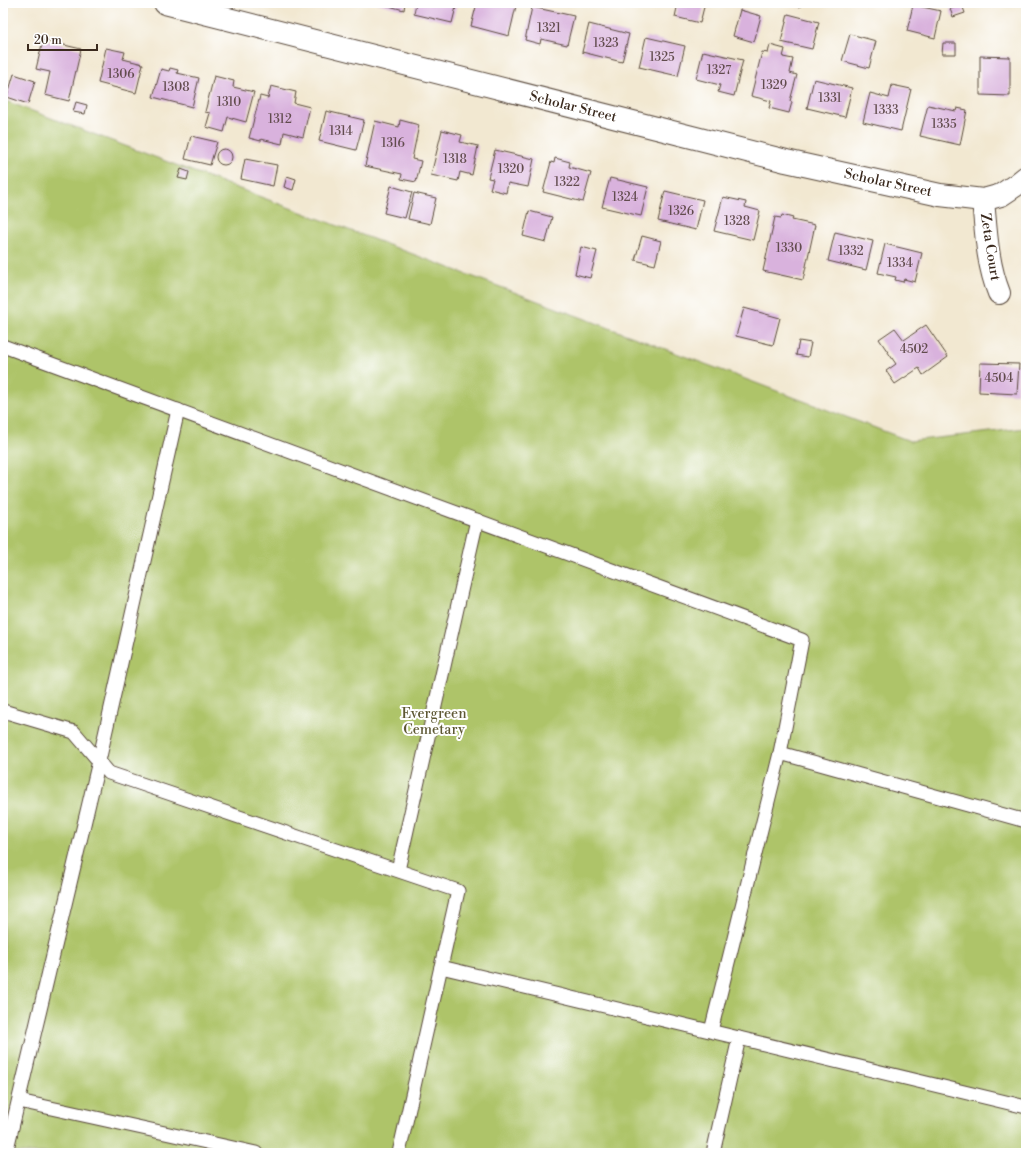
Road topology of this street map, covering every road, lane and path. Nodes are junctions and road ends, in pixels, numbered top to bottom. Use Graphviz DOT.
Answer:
graph roads {
  1 [pos="165,3"];
  2 [pos="1026,177"];
  3 [pos="983,200"];
  4 [pos="999,293"];
  5 [pos="3,346"];
  6 [pos="178,410"];
  7 [pos="477,520"];
  8 [pos="3,710"];
  9 [pos="780,753"];
  10 [pos="99,761"];
  11 [pos="1026,821"];
  12 [pos="398,870"];
  13 [pos="441,967"];
  14 [pos="711,1031"];
  15 [pos="739,1038"];
  16 [pos="19,1101"];
  17 [pos="1026,1107"];
  18 [pos="6,1153"];
  19 [pos="256,1153"];
  20 [pos="399,1153"];
  21 [pos="713,1153"];
  1 -- 3 [label="street, Scholar Street"];
  2 -- 3 [label="street"];
  3 -- 4 [label="street, Zeta Court"];
  5 -- 6 [label="lane"];
  6 -- 7 [label="lane"];
  6 -- 10 [label="lane"];
  7 -- 9 [label="lane"];
  7 -- 12 [label="lane"];
  8 -- 10 [label="lane"];
  9 -- 11 [label="lane"];
  9 -- 14 [label="lane"];
  10 -- 12 [label="lane"];
  10 -- 16 [label="lane"];
  12 -- 13 [label="lane"];
  13 -- 14 [label="lane"];
  13 -- 20 [label="lane"];
  14 -- 15 [label="lane"];
  15 -- 17 [label="lane"];
  15 -- 21 [label="lane"];
  16 -- 18 [label="lane"];
  16 -- 19 [label="lane"];
}
